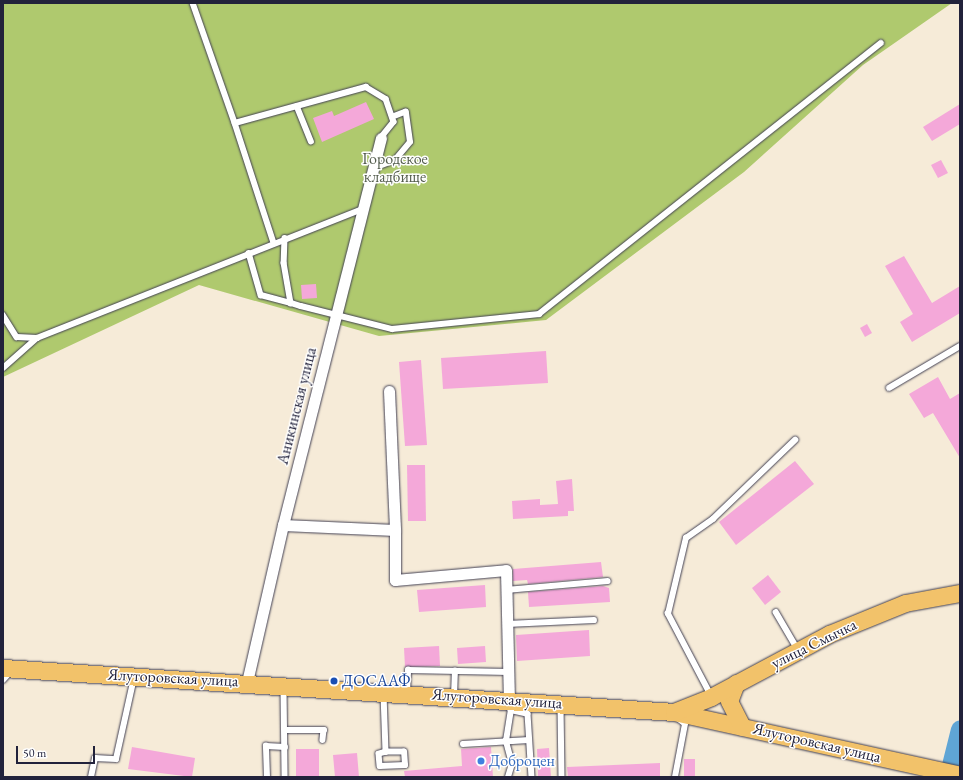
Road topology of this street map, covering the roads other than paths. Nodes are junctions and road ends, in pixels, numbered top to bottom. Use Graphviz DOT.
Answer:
graph roads {
  1 [pos="194,3"];
  2 [pos="881,43"];
  3 [pos="297,106"];
  4 [pos="392,117"];
  5 [pos="235,124"];
  6 [pos="381,138"];
  7 [pos="311,141"];
  8 [pos="373,168"];
  9 [pos="363,209"];
  10 [pos="286,238"];
  11 [pos="274,243"];
  12 [pos="249,253"];
  13 [pos="291,303"];
  14 [pos="3,314"];
  15 [pos="337,314"];
  16 [pos="37,338"];
  17 [pos="960,346"];
  18 [pos="3,368"];
  19 [pos="889,388"];
  20 [pos="389,391"];
  21 [pos="795,440"];
  22 [pos="283,524"];
  23 [pos="395,530"];
  24 [pos="608,580"];
  25 [pos="506,590"];
  26 [pos="952,594"];
  27 [pos="776,612"];
  28 [pos="594,620"];
  29 [pos="507,624"];
  30 [pos="798,650"];
  31 [pos="455,671"];
  32 [pos="6,672"];
  33 [pos="509,672"];
  34 [pos="134,677"];
  35 [pos="247,682"];
  36 [pos="736,683"];
  37 [pos="284,685"];
  38 [pos="384,692"];
  39 [pos="406,693"];
  40 [pos="711,696"];
  41 [pos="454,697"];
  42 [pos="560,704"];
  43 [pos="510,705"];
  44 [pos="671,711"];
  45 [pos="742,727"];
  46 [pos="284,730"];
  47 [pos="323,740"];
  48 [pos="529,740"];
  49 [pos="506,741"];
  50 [pos="463,744"];
  51 [pos="285,747"];
  52 [pos="386,752"];
  53 [pos="960,775"];
  54 [pos="91,777"];
  55 [pos="267,777"];
  56 [pos="285,777"];
  57 [pos="508,777"];
  58 [pos="532,777"];
  59 [pos="562,777"];
  60 [pos="675,777"];
  1 -- 5 [label="lane"];
  2 -- 15 [label="lane"];
  3 -- 4 [label="lane"];
  3 -- 5 [label="lane"];
  3 -- 7 [label="lane"];
  4 -- 6 [label="lane"];
  4 -- 8 [label="lane"];
  5 -- 11 [label="lane"];
  6 -- 8 [label="street, Аникинская улица"];
  8 -- 9 [label="street, Аникинская улица"];
  9 -- 10 [label="lane"];
  9 -- 15 [label="street, Аникинская улица"];
  10 -- 11 [label="lane"];
  10 -- 13 [label="lane"];
  11 -- 12 [label="lane"];
  12 -- 13 [label="lane"];
  12 -- 16 [label="lane"];
  13 -- 15 [label="lane"];
  14 -- 16 [label="lane"];
  15 -- 22 [label="street, Аникинская улица"];
  16 -- 18 [label="lane"];
  17 -- 19 [label="lane"];
  20 -- 23 [label="street"];
  21 -- 40 [label="lane"];
  22 -- 23 [label="street"];
  22 -- 35 [label="street, Аникинская улица"];
  23 -- 25 [label="street"];
  24 -- 25 [label="lane"];
  25 -- 29 [label="street"];
  26 -- 30 [label="main road, улица Смычка"];
  27 -- 30 [label="lane"];
  28 -- 29 [label="lane"];
  29 -- 33 [label="street"];
  30 -- 36 [label="main road, улица Смычка"];
  31 -- 33 [label="lane"];
  31 -- 39 [label="lane"];
  31 -- 41 [label="lane"];
  32 -- 34 [label="main road, Ялуторовская улица"];
  33 -- 43 [label="street"];
  34 -- 35 [label="main road, Ялуторовская улица"];
  34 -- 54 [label="lane"];
  35 -- 37 [label="main road, Ялуторовская улица"];
  36 -- 40 [label="main road, улица Смычка"];
  36 -- 45 [label="main road"];
  37 -- 38 [label="main road, Ялуторовская улица"];
  37 -- 46 [label="lane"];
  38 -- 39 [label="main road, Ялуторовская улица"];
  38 -- 52 [label="lane"];
  39 -- 41 [label="main road, Ялуторовская улица"];
  40 -- 44 [label="main road, улица Смычка"];
  41 -- 43 [label="main road, Ялуторовская улица"];
  42 -- 43 [label="main road, Ялуторовская улица"];
  42 -- 44 [label="main road, Ялуторовская улица"];
  42 -- 59 [label="lane"];
  43 -- 48 [label="lane"];
  43 -- 49 [label="lane"];
  44 -- 45 [label="main road, Ялуторовская улица"];
  44 -- 60 [label="lane"];
  45 -- 53 [label="main road, Ялуторовская улица"];
  46 -- 47 [label="lane"];
  46 -- 51 [label="lane"];
  48 -- 49 [label="lane"];
  48 -- 58 [label="lane"];
  49 -- 50 [label="lane"];
  49 -- 57 [label="lane"];
  51 -- 55 [label="lane"];
  51 -- 56 [label="lane"];
  52 -- 52 [label="lane"];
}
